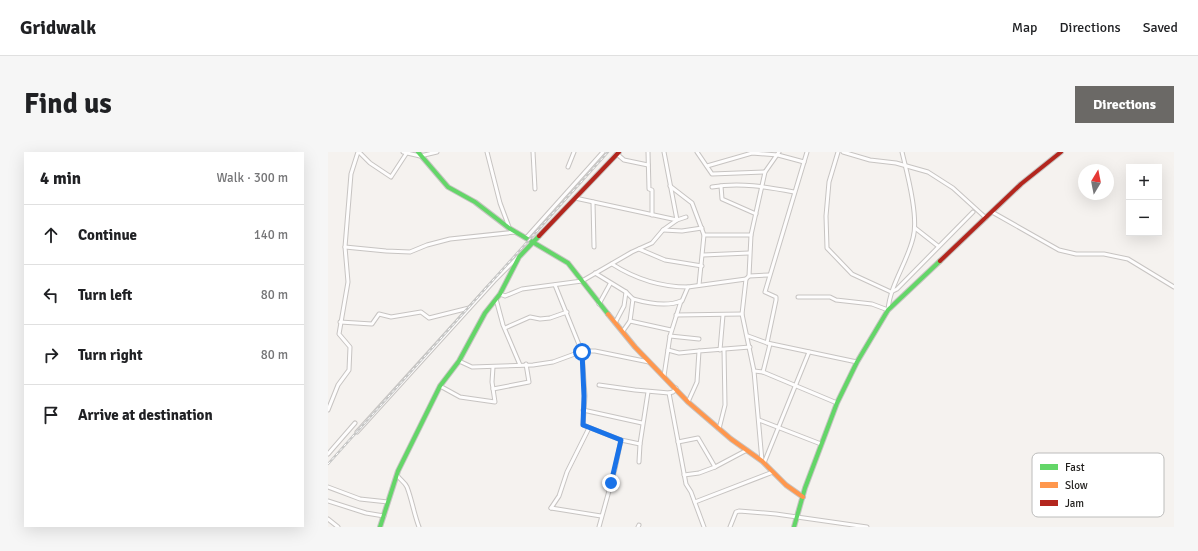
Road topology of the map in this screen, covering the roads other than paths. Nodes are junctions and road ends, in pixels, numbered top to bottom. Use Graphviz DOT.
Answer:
graph roads {
  1 [pos="358,152"];
  2 [pos="437,152"];
  3 [pos="487,152"];
  4 [pos="534,152"];
  5 [pos="574,152"];
  6 [pos="603,152"];
  7 [pos="648,152"];
  8 [pos="664,152"];
  9 [pos="697,152"];
  10 [pos="807,152"];
  11 [pos="838,152"];
  12 [pos="843,152"];
  13 [pos="902,152"];
  14 [pos="1061,152"];
  15 [pos="404,153"];
  16 [pos="618,153"];
  17 [pos="419,154"];
  18 [pos="778,154"];
  19 [pos="804,162"];
  20 [pos="905,165"];
  21 [pos="648,166"];
  22 [pos="707,166"];
  23 [pos="568,167"];
  24 [pos="765,172"];
  25 [pos="670,186"];
  26 [pos="721,186"];
  27 [pos="762,186"];
  28 [pos="712,187"];
  29 [pos="535,189"];
  30 [pos="794,192"];
  31 [pos="574,197"];
  32 [pos="593,202"];
  33 [pos="973,212"];
  34 [pos="992,212"];
  35 [pos="652,214"];
  36 [pos="756,214"];
  37 [pos="686,217"];
  38 [pos="986,218"];
  39 [pos="677,220"];
  40 [pos="509,228"];
  41 [pos="702,228"];
  42 [pos="915,228"];
  43 [pos="663,230"];
  44 [pos="516,232"];
  45 [pos="704,235"];
  46 [pos="751,235"];
  47 [pos="526,238"];
  48 [pos="533,241"];
  49 [pos="938,246"];
  50 [pos="345,247"];
  51 [pos="594,247"];
  52 [pos="639,249"];
  53 [pos="522,253"];
  54 [pos="749,253"];
  55 [pos="703,255"];
  56 [pos="612,264"];
  57 [pos="702,266"];
  58 [pos="595,273"];
  59 [pos="769,275"];
  60 [pos="747,277"];
  61 [pos="582,280"];
  62 [pos="555,284"];
  63 [pos="610,284"];
  64 [pos="699,285"];
  65 [pos="688,287"];
  66 [pos="1174,288"];
  67 [pos="626,292"];
  68 [pos="891,292"];
  69 [pos="500,294"];
  70 [pos="798,297"];
  71 [pos="496,299"];
  72 [pos="633,299"];
  73 [pos="682,301"];
  74 [pos="598,304"];
  75 [pos="469,308"];
  76 [pos="888,310"];
  77 [pos="567,312"];
  78 [pos="742,314"];
  79 [pos="676,315"];
  80 [pos="723,315"];
  81 [pos="630,321"];
  82 [pos="340,322"];
  83 [pos="615,323"];
  84 [pos="505,328"];
  85 [pos="672,330"];
  86 [pos="623,332"];
  87 [pos="670,336"];
  88 [pos="747,336"];
  89 [pos="699,339"];
  90 [pos="768,343"];
  91 [pos="750,347"];
  92 [pos="668,350"];
  93 [pos="720,350"];
  94 [pos="724,350"];
  95 [pos="699,351"];
  96 [pos="582,352"];
  97 [pos="809,352"];
  98 [pos="459,361"];
  99 [pos="650,362"];
  100 [pos="857,362"];
  101 [pos="520,364"];
  102 [pos="526,364"];
  103 [pos="493,367"];
  104 [pos="754,371"];
  105 [pos="763,372"];
  106 [pos="664,376"];
  107 [pos="599,385"];
  108 [pos="440,386"];
  109 [pos="797,386"];
  110 [pos="676,387"];
  111 [pos="493,389"];
  112 [pos="648,392"];
  113 [pos="669,393"];
  114 [pos="688,402"];
  115 [pos="837,403"];
  116 [pos="328,410"];
  117 [pos="583,410"];
  118 [pos="759,420"];
  119 [pos="355,423"];
  120 [pos="642,423"];
  121 [pos="589,428"];
  122 [pos="780,428"];
  123 [pos="719,429"];
  124 [pos="357,432"];
  125 [pos="621,440"];
  126 [pos="678,442"];
  127 [pos="640,444"];
  128 [pos="821,444"];
  129 [pos="747,450"];
  130 [pos="328,454"];
  131 [pos="639,462"];
  132 [pos="763,462"];
  133 [pos="715,467"];
  134 [pos="773,472"];
  135 [pos="397,475"];
  136 [pos="684,475"];
  137 [pos="328,487"];
  138 [pos="802,497"];
  139 [pos="328,501"];
  140 [pos="388,502"];
  141 [pos="695,502"];
  142 [pos="384,516"];
  143 [pos="601,516"];
  144 [pos="797,516"];
  145 [pos="328,519"];
  146 [pos="338,527"];
  147 [pos="380,527"];
  148 [pos="419,527"];
  149 [pos="599,527"];
  150 [pos="704,527"];
  151 [pos="730,527"];
  152 [pos="794,527"];
  153 [pos="867,527"];
  1 -- 15 [label="street"];
  1 -- 50 [label="street"];
  2 -- 17 [label="street"];
  3 -- 40 [label="street"];
  4 -- 29 [label="street"];
  5 -- 23 [label="street"];
  6 -- 47 [label="street"];
  7 -- 21 [label="street"];
  8 -- 25 [label="street"];
  9 -- 22 [label="street"];
  10 -- 19 [label="street"];
  11 -- 68 [label="street"];
  12 -- 20 [label="street"];
  13 -- 20 [label="street"];
  14 -- 34 [label="street"];
  15 -- 17 [label="street"];
  16 -- 21 [label="street"];
  16 -- 31 [label="street"];
  17 -- 40 [label="street"];
  18 -- 19 [label="street"];
  18 -- 22 [label="street"];
  18 -- 24 [label="street"];
  19 -- 30 [label="street"];
  20 -- 38 [label="street"];
  20 -- 42 [label="street"];
  21 -- 35 [label="street"];
  22 -- 24 [label="street"];
  24 -- 27 [label="street"];
  25 -- 39 [label="street"];
  25 -- 41 [label="street"];
  26 -- 27 [label="street"];
  26 -- 28 [label="street"];
  26 -- 36 [label="street"];
  27 -- 30 [label="street"];
  27 -- 36 [label="street"];
  30 -- 59 [label="street"];
  31 -- 32 [label="street"];
  31 -- 48 [label="street"];
  32 -- 35 [label="street"];
  32 -- 51 [label="street"];
  33 -- 49 [label="street"];
  34 -- 38 [label="street"];
  34 -- 66 [label="street"];
  35 -- 39 [label="street"];
  36 -- 46 [label="street"];
  37 -- 39 [label="street"];
  38 -- 76 [label="street"];
  39 -- 43 [label="street"];
  40 -- 44 [label="street"];
  41 -- 43 [label="street"];
  41 -- 45 [label="street"];
  42 -- 49 [label="street"];
  42 -- 68 [label="street"];
  43 -- 52 [label="street"];
  44 -- 47 [label="street"];
  44 -- 50 [label="street"];
  45 -- 46 [label="street"];
  45 -- 55 [label="street"];
  46 -- 54 [label="street"];
  47 -- 48 [label="street"];
  48 -- 53 [label="street"];
  48 -- 61 [label="street"];
  49 -- 68 [label="street"];
  50 -- 82 [label="street"];
  52 -- 56 [label="street"];
  52 -- 57 [label="street"];
  53 -- 69 [label="street"];
  53 -- 75 [label="street"];
  54 -- 55 [label="street"];
  54 -- 60 [label="street"];
  55 -- 57 [label="street"];
  56 -- 58 [label="street"];
  56 -- 65 [label="street"];
  57 -- 64 [label="street"];
  58 -- 61 [label="street"];
  58 -- 63 [label="street"];
  59 -- 60 [label="street"];
  59 -- 90 [label="street"];
  60 -- 64 [label="street"];
  60 -- 78 [label="street"];
  61 -- 62 [label="street"];
  61 -- 74 [label="street"];
  62 -- 69 [label="street"];
  62 -- 77 [label="street"];
  63 -- 67 [label="street"];
  63 -- 74 [label="street"];
  64 -- 65 [label="street"];
  65 -- 73 [label="street"];
  67 -- 72 [label="street"];
  67 -- 83 [label="street"];
  68 -- 76 [label="street"];
  69 -- 71 [label="street"];
  70 -- 76 [label="street"];
  71 -- 84 [label="street"];
  71 -- 98 [label="street"];
  72 -- 73 [label="street"];
  72 -- 81 [label="street"];
  73 -- 79 [label="street"];
  74 -- 83 [label="street"];
  75 -- 82 [label="street"];
  75 -- 124 [label="street"];
  76 -- 100 [label="street"];
  77 -- 84 [label="street"];
  77 -- 96 [label="street"];
  78 -- 80 [label="street"];
  78 -- 88 [label="street"];
  79 -- 80 [label="street"];
  79 -- 85 [label="street"];
  80 -- 93 [label="street"];
  81 -- 85 [label="street"];
  81 -- 86 [label="street"];
  82 -- 116 [label="street"];
  83 -- 86 [label="street"];
  84 -- 101 [label="street"];
  85 -- 87 [label="street"];
  86 -- 99 [label="street"];
  87 -- 89 [label="street"];
  87 -- 92 [label="street"];
  88 -- 90 [label="street"];
  88 -- 91 [label="street"];
  90 -- 97 [label="street"];
  90 -- 105 [label="street"];
  91 -- 94 [label="street"];
  91 -- 104 [label="street"];
  92 -- 95 [label="street"];
  92 -- 106 [label="street"];
  93 -- 94 [label="street"];
  93 -- 95 [label="street"];
  94 -- 123 [label="street"];
  95 -- 114 [label="street"];
  96 -- 99 [label="street"];
  96 -- 102 [label="street"];
  96 -- 117 [label="street"];
  97 -- 100 [label="street"];
  97 -- 109 [label="street"];
  98 -- 103 [label="street"];
  98 -- 108 [label="street"];
  99 -- 106 [label="street"];
  100 -- 115 [label="street"];
  101 -- 102 [label="street"];
  101 -- 103 [label="street"];
  102 -- 111 [label="street"];
  103 -- 111 [label="street"];
  104 -- 105 [label="street"];
  104 -- 118 [label="street"];
  105 -- 109 [label="street"];
  106 -- 110 [label="street"];
  107 -- 112 [label="street"];
  108 -- 111 [label="street"];
  108 -- 135 [label="street"];
  109 -- 115 [label="street"];
  109 -- 122 [label="street"];
  110 -- 113 [label="street"];
  110 -- 114 [label="street"];
  112 -- 113 [label="street"];
  112 -- 120 [label="street"];
  113 -- 126 [label="street"];
  114 -- 123 [label="street"];
  115 -- 128 [label="street"];
  117 -- 120 [label="street"];
  117 -- 121 [label="street"];
  118 -- 122 [label="street"];
  118 -- 132 [label="street"];
  119 -- 130 [label="street"];
  120 -- 127 [label="street"];
  121 -- 125 [label="street"];
  121 -- 143 [label="street"];
  122 -- 128 [label="street"];
  122 -- 132 [label="street"];
  123 -- 129 [label="street"];
  125 -- 127 [label="street"];
  125 -- 143 [label="street"];
  126 -- 133 [label="street"];
  126 -- 136 [label="street"];
  127 -- 131 [label="street"];
  128 -- 138 [label="street"];
  129 -- 132 [label="street"];
  129 -- 133 [label="street"];
  132 -- 134 [label="street"];
  133 -- 136 [label="street"];
  134 -- 138 [label="street"];
  134 -- 141 [label="street"];
  135 -- 140 [label="street"];
  135 -- 148 [label="street"];
  136 -- 141 [label="street"];
  137 -- 140 [label="street"];
  138 -- 144 [label="street"];
  139 -- 142 [label="street"];
  140 -- 142 [label="street"];
  141 -- 150 [label="street"];
  142 -- 147 [label="street"];
  143 -- 149 [label="street"];
  144 -- 151 [label="street"];
  144 -- 152 [label="street"];
  144 -- 153 [label="street"];
  145 -- 146 [label="street"];
}
